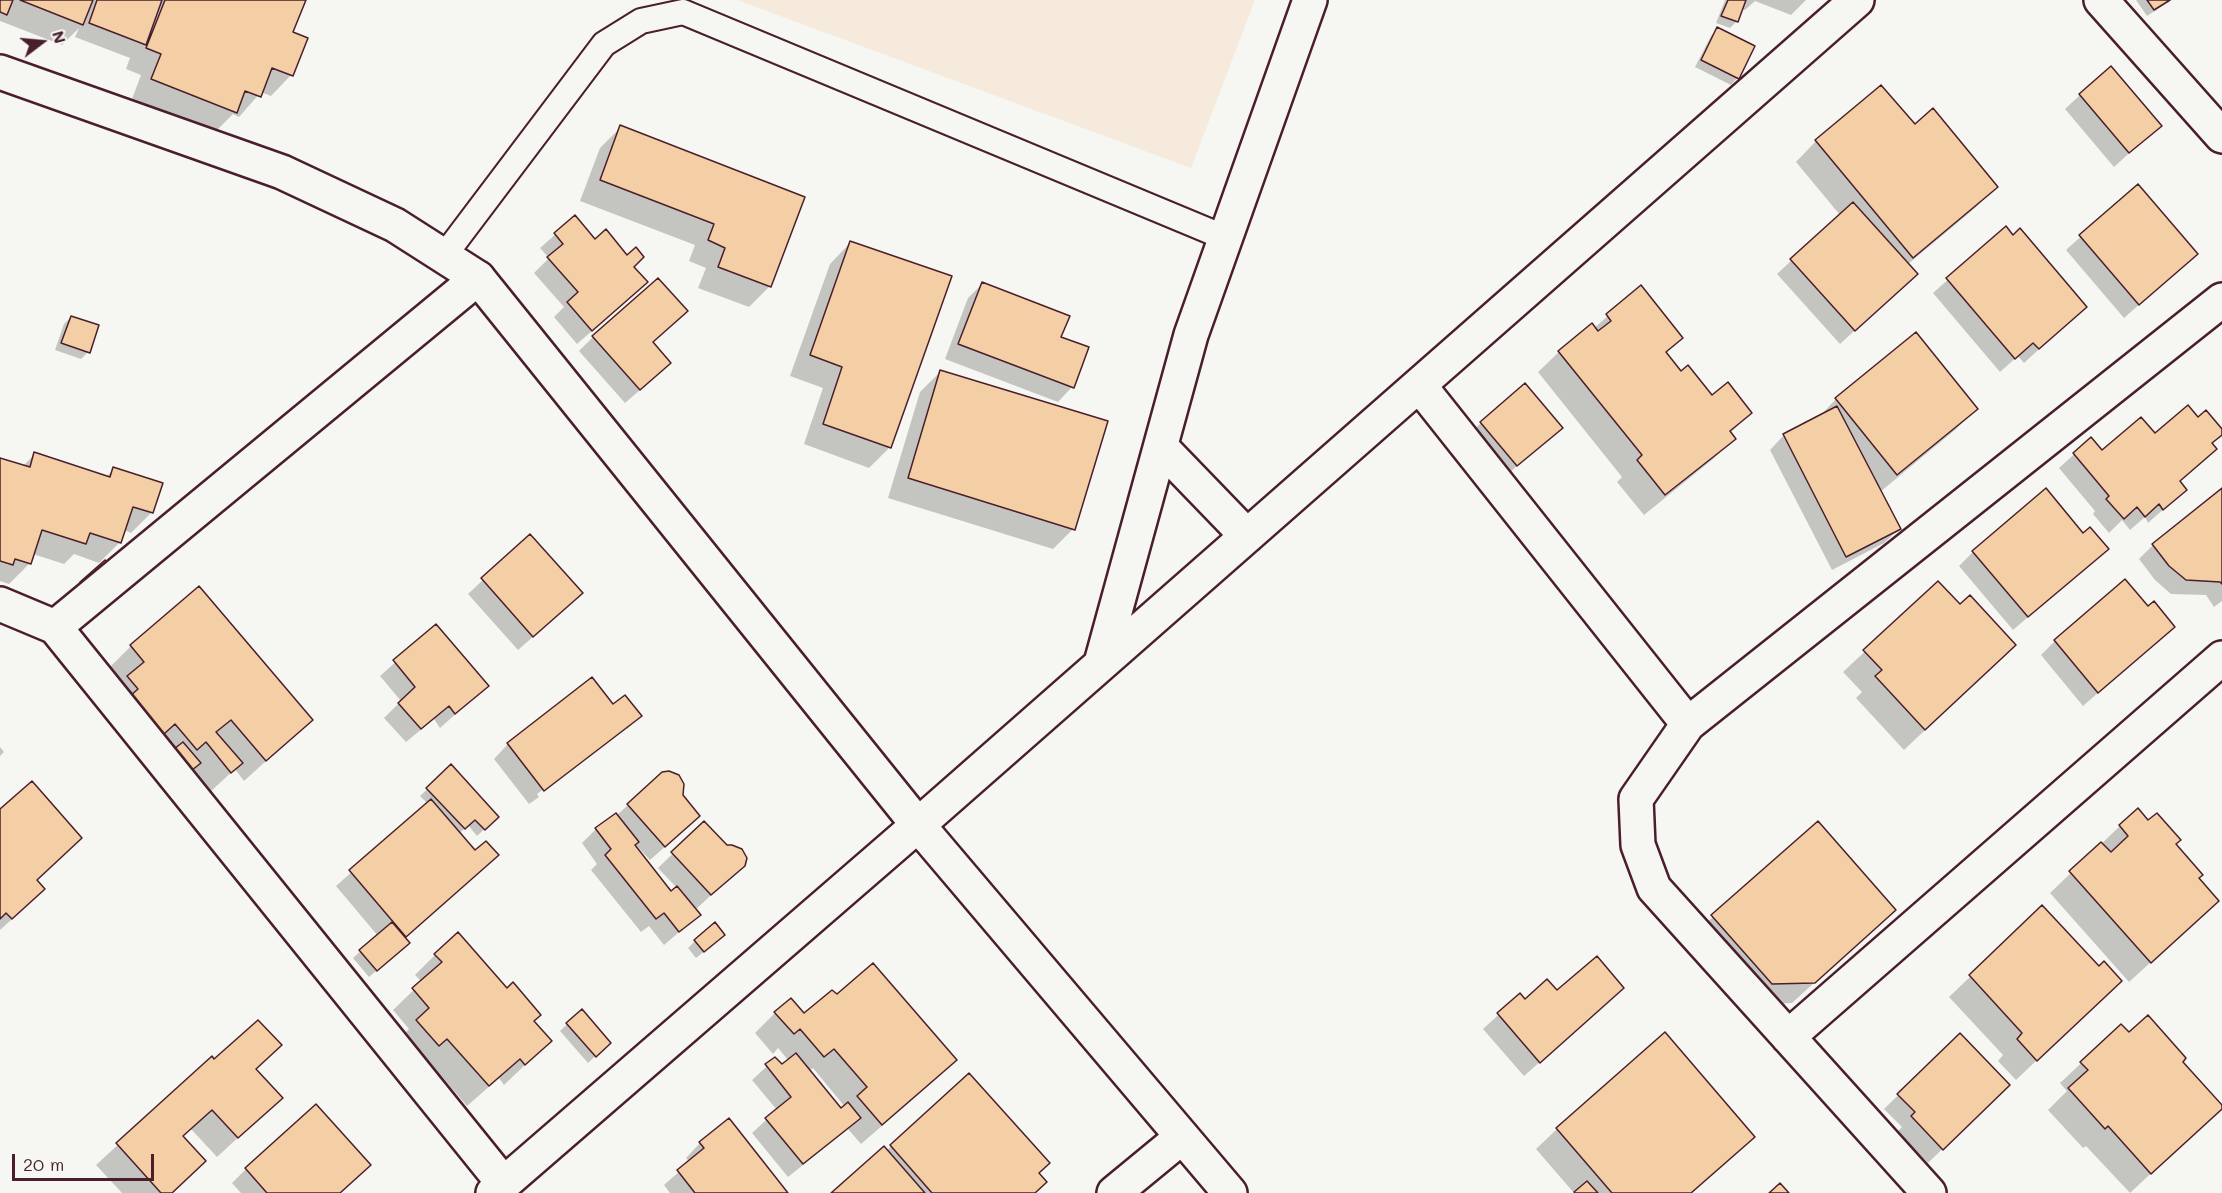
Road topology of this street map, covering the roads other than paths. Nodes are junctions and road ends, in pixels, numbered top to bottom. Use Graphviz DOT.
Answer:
graph roads {
  1 [pos="1310,0"];
  2 [pos="1857,0"];
  3 [pos="2101,0"];
  4 [pos="0,72"];
  5 [pos="2222,136"];
  6 [pos="1226,238"];
  7 [pos="444,256"];
  8 [pos="478,278"];
  9 [pos="2222,300"];
  10 [pos="1419,385"];
  11 [pos="1161,447"];
  12 [pos="1246,536"];
  13 [pos="0,604"];
  14 [pos="55,627"];
  15 [pos="2222,658"];
  16 [pos="1101,663"];
  17 [pos="1688,724"];
  18 [pos="918,825"];
  19 [pos="1788,1037"];
  20 [pos="1182,1137"];
  21 [pos="498,1188"];
  22 [pos="1114,1193"];
  23 [pos="1230,1193"];
  24 [pos="1929,1193"];
  1 -- 6 [label="street"];
  2 -- 10 [label="street"];
  3 -- 5 [label="street"];
  4 -- 7 [label="street"];
  6 -- 7 [label="lane"];
  6 -- 11 [label="street"];
  7 -- 8 [label="street"];
  8 -- 14 [label="street"];
  8 -- 18 [label="street"];
  9 -- 17 [label="street"];
  10 -- 12 [label="street"];
  10 -- 17 [label="street"];
  11 -- 12 [label="street"];
  11 -- 16 [label="street"];
  12 -- 16 [label="street"];
  13 -- 14 [label="street"];
  14 -- 21 [label="street"];
  15 -- 19 [label="street"];
  16 -- 18 [label="street"];
  17 -- 19 [label="street"];
  18 -- 20 [label="street"];
  18 -- 21 [label="street"];
  19 -- 24 [label="street"];
  20 -- 22 [label="street"];
  20 -- 23 [label="street"];
}
